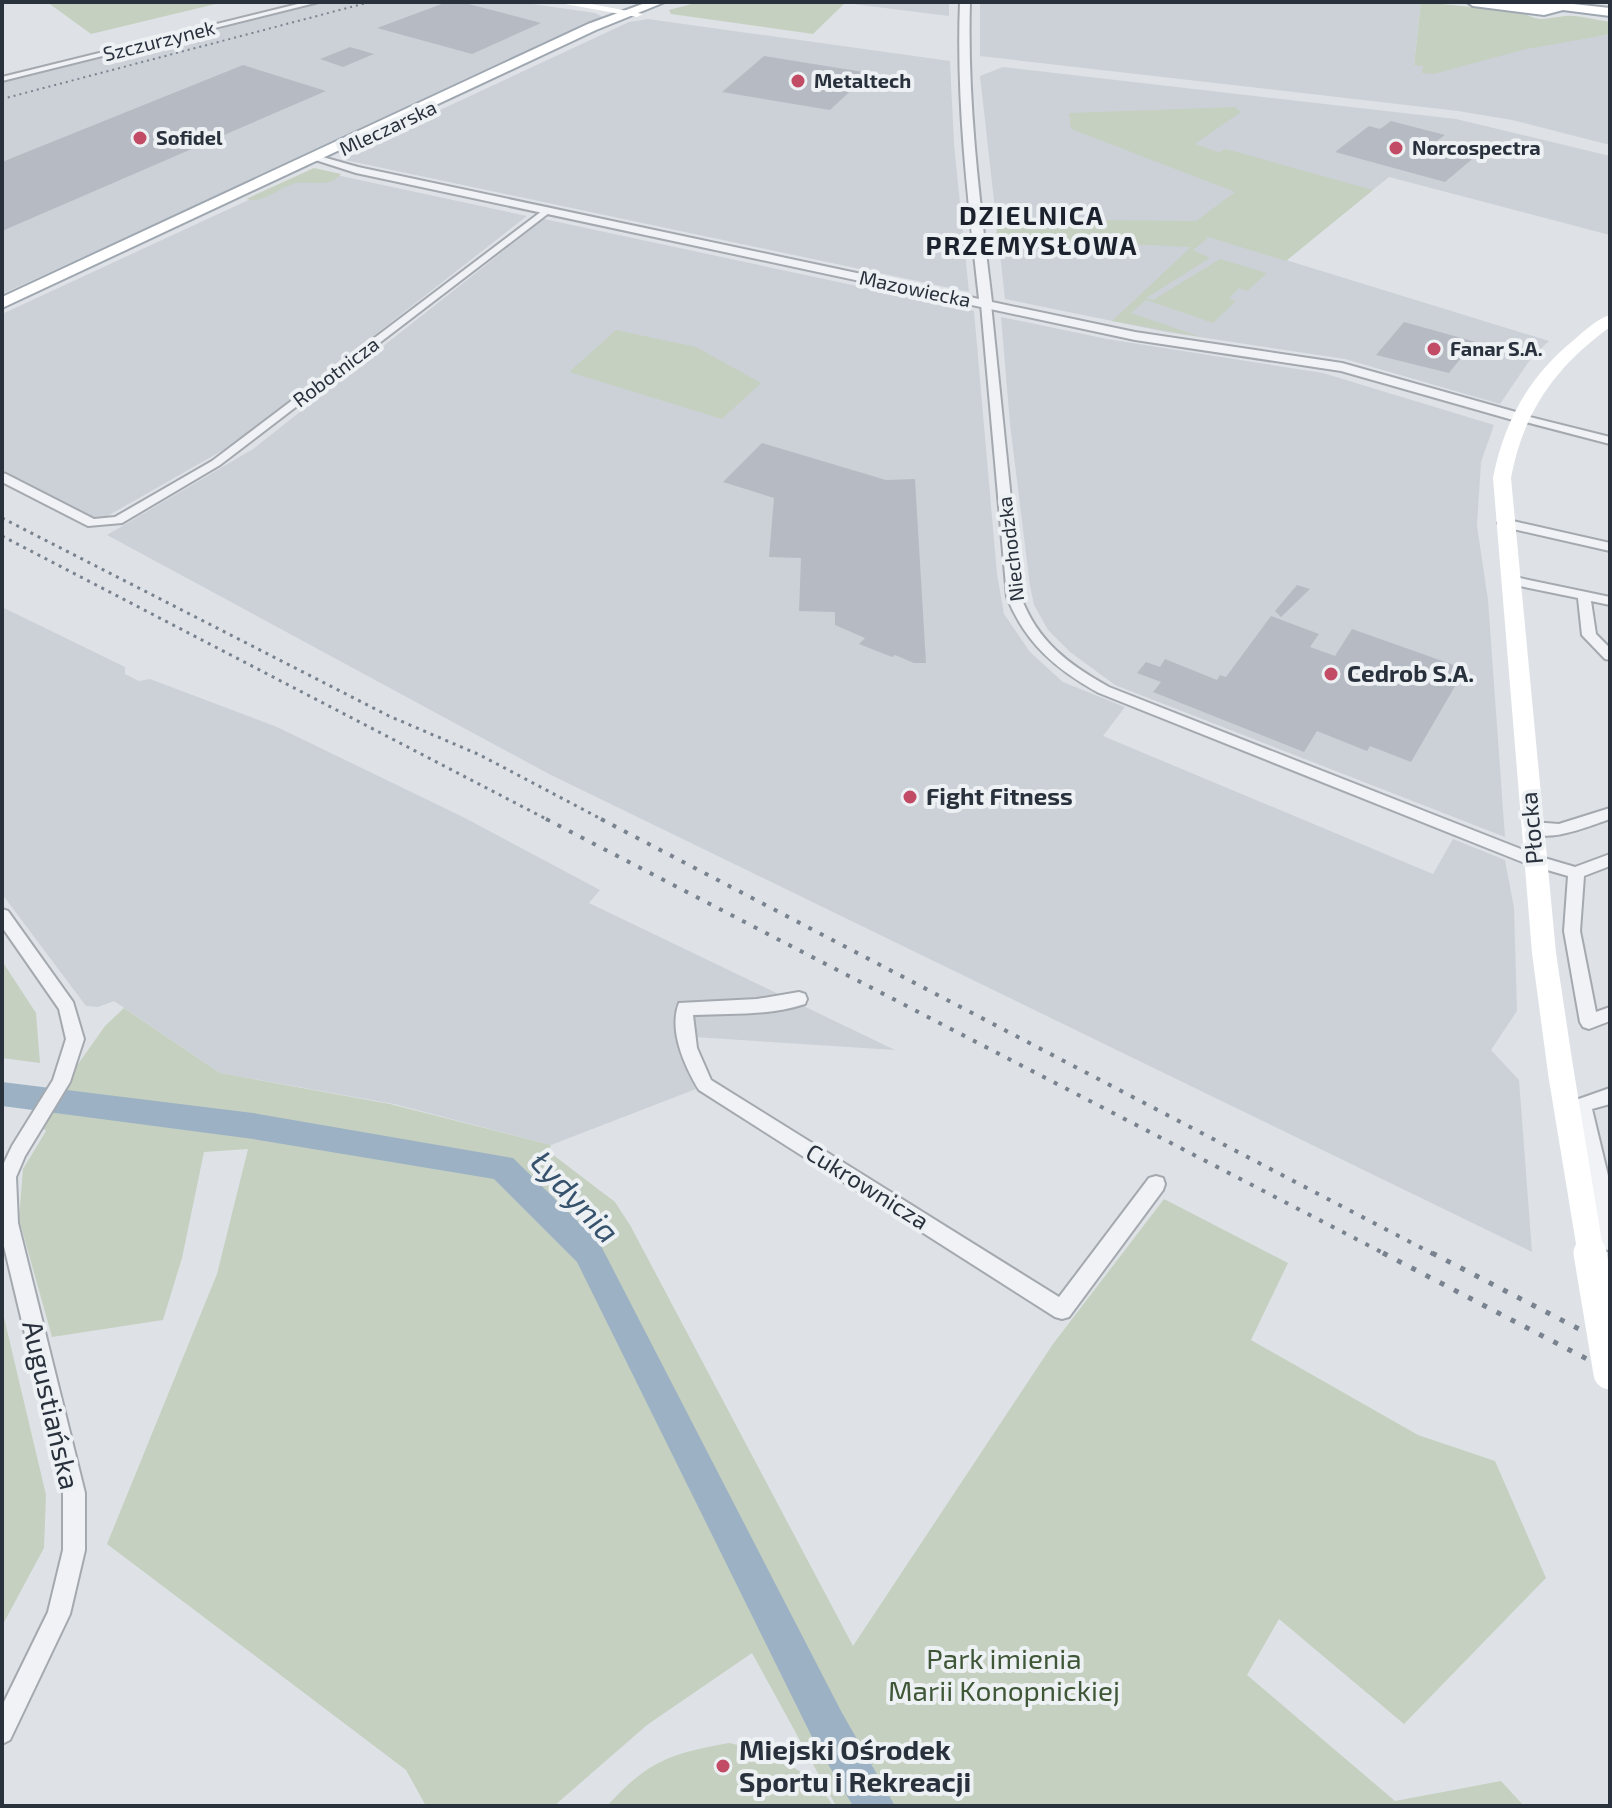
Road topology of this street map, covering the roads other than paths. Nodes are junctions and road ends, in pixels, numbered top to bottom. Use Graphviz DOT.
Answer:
graph roads {
  1 [pos="315,2"];
  2 [pos="560,2"];
  3 [pos="659,2"];
  4 [pos="672,2"];
  5 [pos="965,2"];
  6 [pos="1473,2"];
  7 [pos="1543,7"];
  8 [pos="633,13"];
  9 [pos="1610,14"];
  10 [pos="2,79"];
  11 [pos="316,159"];
  12 [pos="546,211"];
  13 [pos="2,303"];
  14 [pos="986,304"];
  15 [pos="1610,320"];
  16 [pos="1518,417"];
  17 [pos="1610,441"];
  18 [pos="2,477"];
  19 [pos="1504,523"];
  20 [pos="1610,547"];
  21 [pos="1510,580"];
  22 [pos="1584,596"];
  23 [pos="1610,601"];
  24 [pos="1610,656"];
  25 [pos="1610,813"];
  26 [pos="1532,828"];
  27 [pos="1610,860"];
  28 [pos="1536,861"];
  29 [pos="1576,873"];
  30 [pos="2,915"];
  31 [pos="799,999"];
  32 [pos="1610,1014"];
  33 [pos="1610,1096"];
  34 [pos="1604,1158"];
  35 [pos="1156,1184"];
  36 [pos="1610,1242"];
  37 [pos="1610,1373"];
  38 [pos="2,1732"];
  1 -- 10 [label="street, Szczurzynek"];
  2 -- 8 [label="main road"];
  3 -- 8 [label="main road, Mleczarska"];
  4 -- 8 [label="main road, Mleczarska"];
  5 -- 14 [label="street, Niechodzka"];
  6 -- 7 [label="main road"];
  7 -- 9 [label="main road"];
  8 -- 11 [label="main road, Mleczarska"];
  11 -- 12 [label="street, Mazowiecka"];
  11 -- 13 [label="main road, Mleczarska"];
  12 -- 14 [label="street, Mazowiecka"];
  12 -- 18 [label="street, Robotnicza"];
  14 -- 16 [label="street, Mazowiecka"];
  14 -- 28 [label="street, Niechodzka"];
  15 -- 16 [label="main road, Płocka"];
  16 -- 17 [label="street"];
  16 -- 19 [label="main road, Płocka"];
  19 -- 20 [label="street"];
  19 -- 21 [label="main road, Płocka"];
  21 -- 22 [label="street"];
  21 -- 26 [label="main road, Płocka"];
  22 -- 23 [label="street"];
  22 -- 24 [label="street"];
  25 -- 26 [label="street"];
  26 -- 28 [label="main road, Płocka"];
  27 -- 29 [label="street"];
  28 -- 29 [label="street, Niechodzka"];
  28 -- 37 [label="main road, Płocka, bridge"];
  29 -- 32 [label="street"];
  30 -- 38 [label="street, Augustiańska"];
  31 -- 35 [label="street, Cukrownicza"];
  33 -- 34 [label="street"];
  34 -- 36 [label="street"];
}
